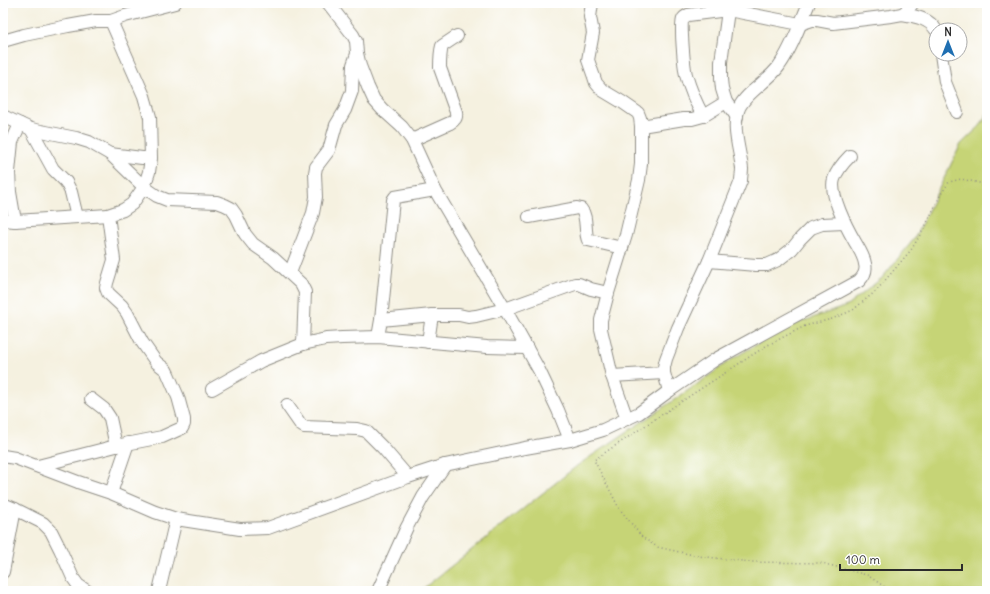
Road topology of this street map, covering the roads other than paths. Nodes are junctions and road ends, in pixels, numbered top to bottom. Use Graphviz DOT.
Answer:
graph roads {
  1 [pos="175,3"];
  2 [pos="328,3"];
  3 [pos="592,3"];
  4 [pos="809,3"];
  5 [pos="913,3"];
  6 [pos="728,7"];
  7 [pos="902,14"];
  8 [pos="111,21"];
  9 [pos="928,23"];
  10 [pos="800,24"];
  11 [pos="457,36"];
  12 [pos="3,41"];
  13 [pos="357,53"];
  14 [pos="942,62"];
  15 [pos="726,102"];
  16 [pos="957,112"];
  17 [pos="3,116"];
  18 [pos="703,116"];
  19 [pos="737,118"];
  20 [pos="20,124"];
  21 [pos="640,126"];
  22 [pos="31,129"];
  23 [pos="412,140"];
  24 [pos="110,154"];
  25 [pos="850,156"];
  26 [pos="151,158"];
  27 [pos="144,187"];
  28 [pos="434,190"];
  29 [pos="108,215"];
  30 [pos="77,217"];
  31 [pos="530,217"];
  32 [pos="9,221"];
  33 [pos="844,223"];
  34 [pos="622,248"];
  35 [pos="709,261"];
  36 [pos="290,273"];
  37 [pos="608,292"];
  38 [pos="505,309"];
  39 [pos="432,315"];
  40 [pos="381,320"];
  41 [pos="378,337"];
  42 [pos="428,342"];
  43 [pos="303,344"];
  44 [pos="527,348"];
  45 [pos="664,373"];
  46 [pos="612,376"];
  47 [pos="212,389"];
  48 [pos="669,390"];
  49 [pos="91,399"];
  50 [pos="287,405"];
  51 [pos="627,419"];
  52 [pos="570,440"];
  53 [pos="128,443"];
  54 [pos="116,446"];
  55 [pos="3,456"];
  56 [pos="445,465"];
  57 [pos="38,466"];
  58 [pos="408,477"];
  59 [pos="110,493"];
  60 [pos="3,504"];
  61 [pos="15,509"];
  62 [pos="176,519"];
  63 [pos="3,572"];
  64 [pos="87,591"];
  65 [pos="159,591"];
  66 [pos="378,591"];
  1 -- 8 [label="street"];
  2 -- 13 [label="street"];
  3 -- 21 [label="street"];
  4 -- 10 [label="street"];
  5 -- 7 [label="street"];
  6 -- 10 [label="street"];
  6 -- 15 [label="street"];
  6 -- 18 [label="street"];
  7 -- 9 [label="street"];
  7 -- 10 [label="street"];
  8 -- 12 [label="street"];
  8 -- 26 [label="street"];
  10 -- 19 [label="street"];
  11 -- 23 [label="street"];
  13 -- 23 [label="street"];
  13 -- 36 [label="street"];
  14 -- 16 [label="street"];
  15 -- 18 [label="street"];
  15 -- 19 [label="street"];
  17 -- 20 [label="street"];
  18 -- 21 [label="street"];
  19 -- 35 [label="street"];
  20 -- 22 [label="street"];
  20 -- 32 [label="street"];
  21 -- 34 [label="street"];
  22 -- 24 [label="street"];
  22 -- 30 [label="street"];
  23 -- 28 [label="street"];
  24 -- 26 [label="street"];
  24 -- 27 [label="street"];
  25 -- 33 [label="street"];
  26 -- 27 [label="street"];
  27 -- 29 [label="street"];
  27 -- 36 [label="street"];
  28 -- 38 [label="street"];
  28 -- 40 [label="street"];
  29 -- 30 [label="street"];
  29 -- 53 [label="street"];
  30 -- 32 [label="street"];
  31 -- 34 [label="street"];
  33 -- 35 [label="street"];
  33 -- 48 [label="street"];
  34 -- 37 [label="street"];
  35 -- 45 [label="street"];
  36 -- 43 [label="street"];
  37 -- 38 [label="street"];
  37 -- 46 [label="street"];
  38 -- 39 [label="street"];
  38 -- 44 [label="street"];
  39 -- 40 [label="street"];
  39 -- 42 [label="street"];
  40 -- 41 [label="street"];
  41 -- 42 [label="street"];
  41 -- 43 [label="street"];
  42 -- 44 [label="street"];
  43 -- 47 [label="street"];
  44 -- 52 [label="street"];
  45 -- 46 [label="street"];
  45 -- 48 [label="street"];
  46 -- 51 [label="street"];
  48 -- 51 [label="street"];
  49 -- 54 [label="street"];
  50 -- 58 [label="street"];
  51 -- 52 [label="street"];
  52 -- 56 [label="street"];
  53 -- 54 [label="street"];
  53 -- 59 [label="street"];
  54 -- 57 [label="street"];
  55 -- 57 [label="street"];
  56 -- 58 [label="street"];
  56 -- 66 [label="street"];
  57 -- 59 [label="street"];
  58 -- 62 [label="street"];
  59 -- 62 [label="street"];
  60 -- 61 [label="street"];
  61 -- 63 [label="street"];
  61 -- 64 [label="street"];
  62 -- 65 [label="street"];
}
